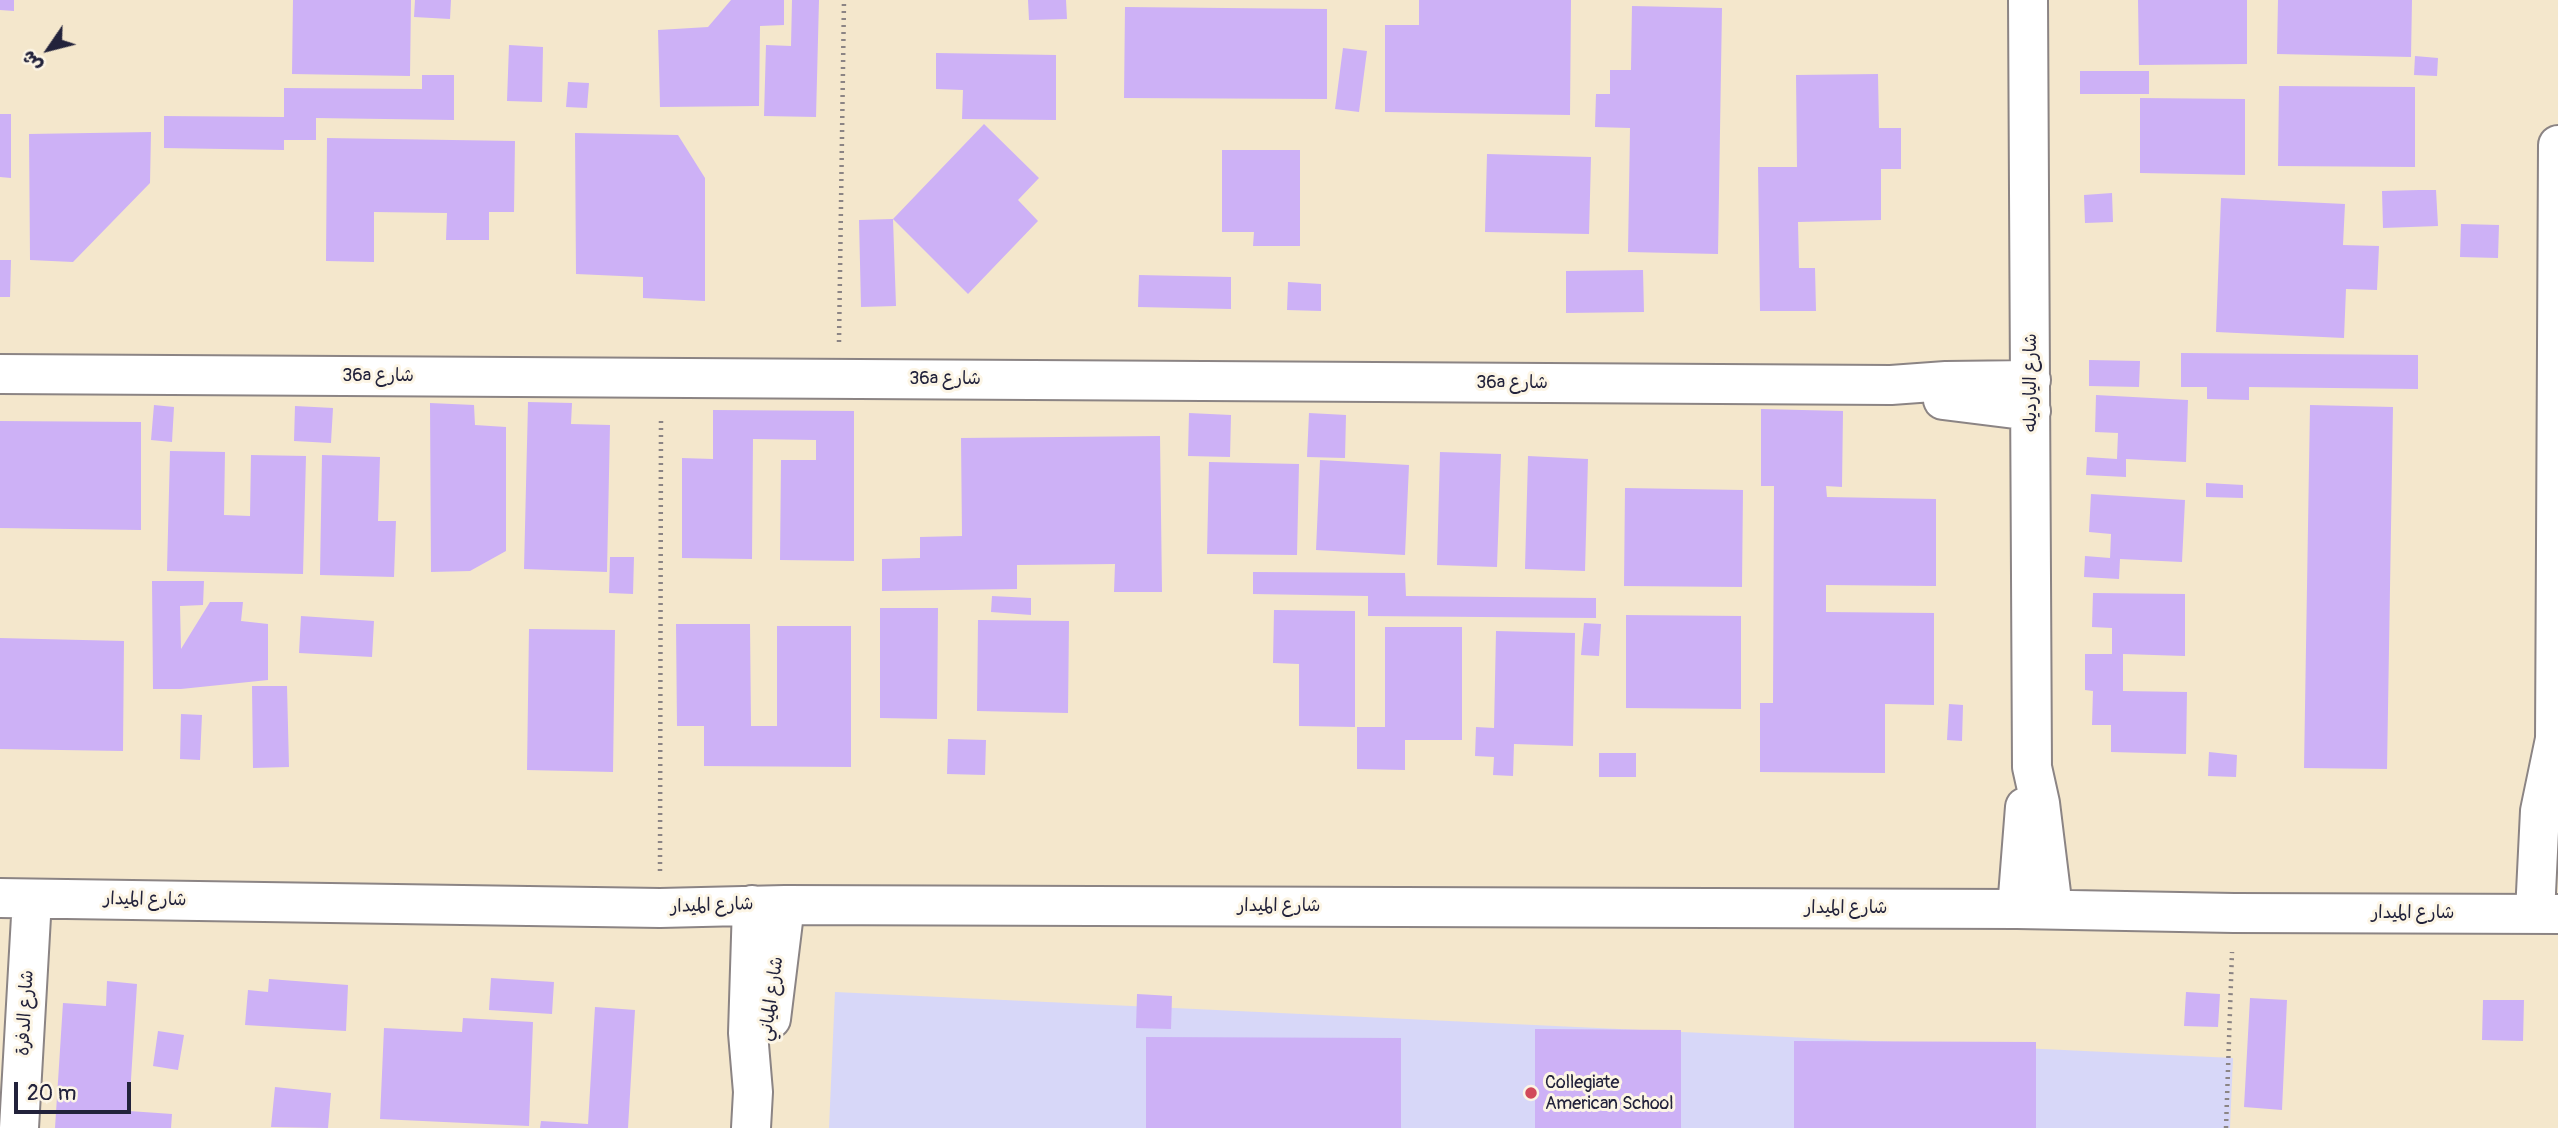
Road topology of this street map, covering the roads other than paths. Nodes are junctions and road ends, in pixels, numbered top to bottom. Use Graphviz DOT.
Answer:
graph roads {
  1 [pos="2028,0"];
  2 [pos="2558,145"];
  3 [pos="0,374"];
  4 [pos="2031,396"];
  5 [pos="2556,748"];
  6 [pos="16,898"];
  7 [pos="769,905"];
  8 [pos="2035,909"];
  9 [pos="2547,914"];
  10 [pos="752,1110"];
  11 [pos="19,1128"];
  1 -- 4 [label="street, شارع اليارديله"];
  2 -- 5 [label="street"];
  3 -- 4 [label="street, 36a شارع"];
  4 -- 8 [label="street, شارع اليارديله"];
  5 -- 9 [label="street"];
  6 -- 7 [label="street, شارع الميدار"];
  6 -- 11 [label="street, شارع الدفرة"];
  7 -- 8 [label="street, شارع الميدار"];
  7 -- 10 [label="street, شارع المياني"];
  8 -- 9 [label="street, شارع الميدار"];
}
